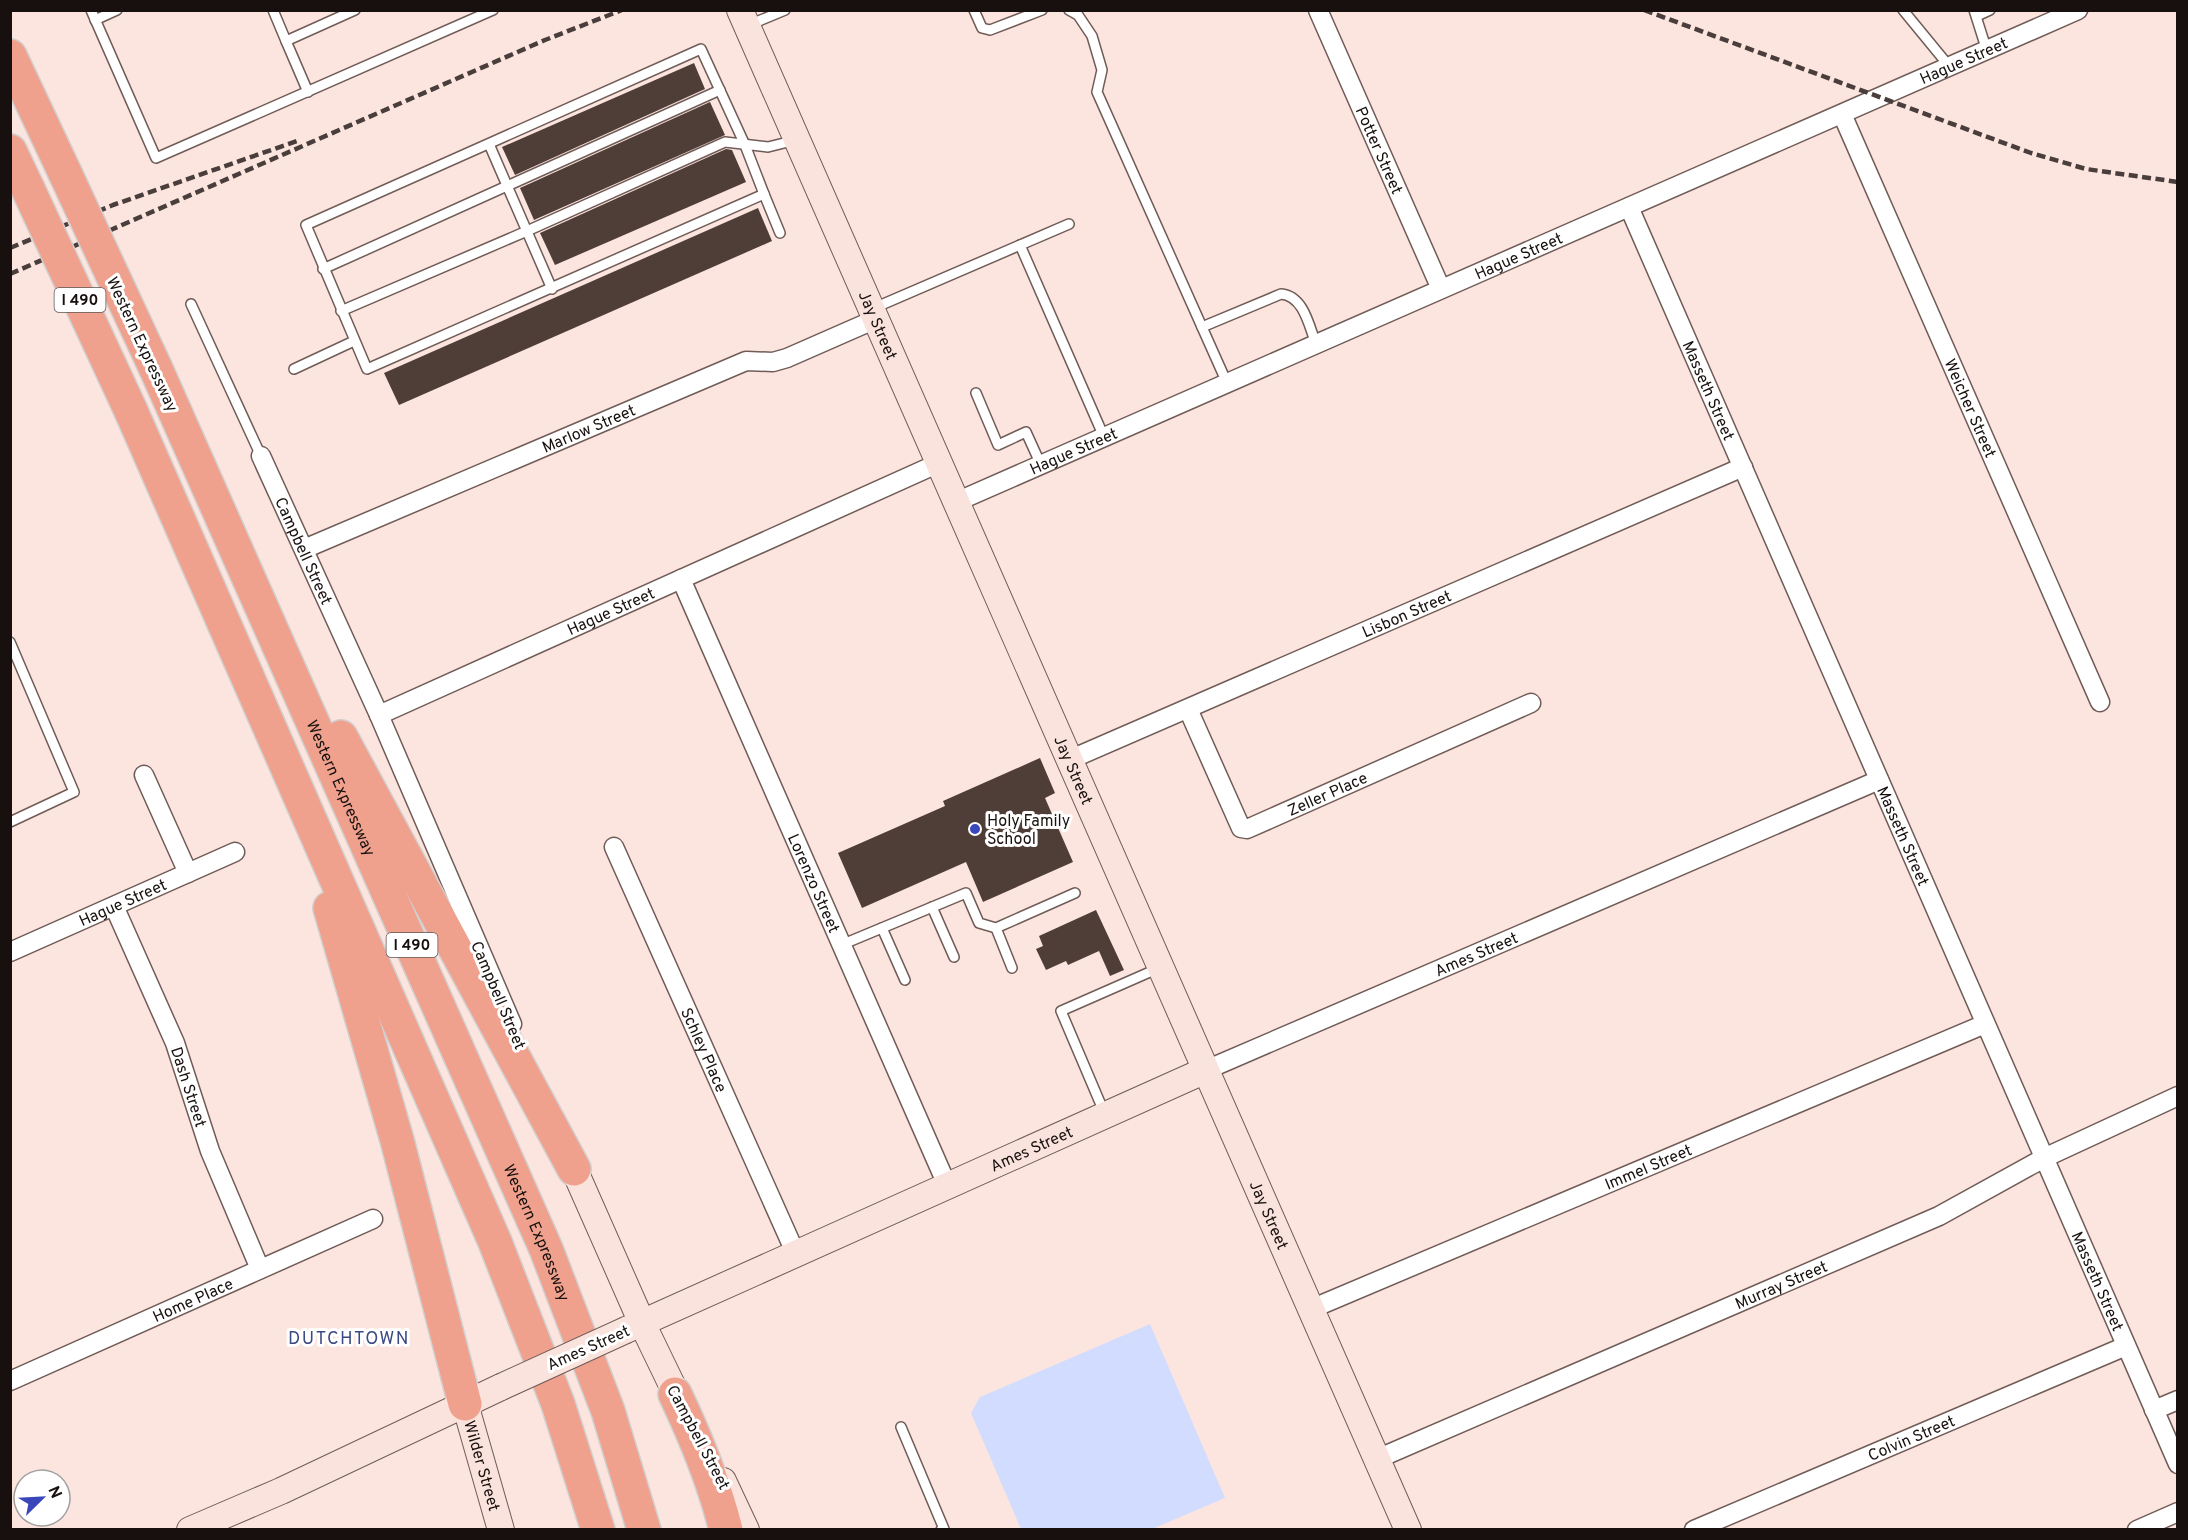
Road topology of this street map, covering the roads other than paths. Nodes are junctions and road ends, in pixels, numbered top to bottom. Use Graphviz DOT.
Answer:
graph roads {
  1 [pos="117,10"];
  2 [pos="273,10"];
  3 [pos="355,10"];
  4 [pos="493,10"];
  5 [pos="785,10"];
  6 [pos="974,10"];
  7 [pos="1042,10"];
  8 [pos="1069,10"];
  9 [pos="1318,10"];
  10 [pos="1902,10"];
  11 [pos="1990,10"];
  12 [pos="2078,10"];
  13 [pos="1975,13"];
  14 [pos="94,15"];
  15 [pos="744,18"];
  16 [pos="286,41"];
  17 [pos="1987,51"];
  18 [pos="10,56"];
  19 [pos="1949,66"];
  20 [pos="720,90"];
  21 [pos="308,92"];
  22 [pos="1842,114"];
  23 [pos="798,140"];
  24 [pos="489,144"];
  25 [pos="745,145"];
  26 [pos="10,151"];
  27 [pos="506,186"];
  28 [pos="764,194"];
  29 [pos="1629,207"];
  30 [pos="1069,224"];
  31 [pos="527,231"];
  32 [pos="780,233"];
  33 [pos="1020,245"];
  34 [pos="323,269"];
  35 [pos="552,289"];
  36 [pos="1441,289"];
  37 [pos="191,304"];
  38 [pos="341,311"];
  39 [pos="873,314"];
  40 [pos="1202,327"];
  41 [pos="354,341"];
  42 [pos="1316,344"];
  43 [pos="294,369"];
  44 [pos="1227,383"];
  45 [pos="976,393"];
  46 [pos="1104,437"];
  47 [pos="261,456"];
  48 [pos="939,463"];
  49 [pos="1041,465"];
  50 [pos="1743,468"];
  51 [pos="212,495"];
  52 [pos="956,502"];
  53 [pos="304,549"];
  54 [pos="681,579"];
  55 [pos="10,642"];
  56 [pos="247,674"];
  57 [pos="2100,702"];
  58 [pos="1531,703"];
  59 [pos="1188,709"];
  60 [pos="379,715"];
  61 [pos="1069,760"];
  62 [pos="144,775"];
  63 [pos="1879,780"];
  64 [pos="10,822"];
  65 [pos="614,847"];
  66 [pos="235,852"];
  67 [pos="188,873"];
  68 [pos="1075,893"];
  69 [pos="114,906"];
  70 [pos="932,907"];
  71 [pos="882,928"];
  72 [pos="996,928"];
  73 [pos="841,945"];
  74 [pos="10,952"];
  75 [pos="954,957"];
  76 [pos="1160,967"];
  77 [pos="1012,968"];
  78 [pos="905,980"];
  79 [pos="1985,1024"];
  80 [pos="1206,1070"];
  81 [pos="2178,1096"];
  82 [pos="1105,1114"];
  83 [pos="2044,1158"];
  84 [pos="574,1169"];
  85 [pos="947,1185"];
  86 [pos="373,1219"];
  87 [pos="795,1252"];
  88 [pos="260,1269"];
  89 [pos="1311,1309"];
  90 [pos="634,1327"];
  91 [pos="2126,1346"];
  92 [pos="10,1381"];
  93 [pos="675,1394"];
  94 [pos="2178,1400"];
  95 [pos="465,1404"];
  96 [pos="2154,1410"];
  97 [pos="901,1427"];
  98 [pos="1377,1459"];
  99 [pos="2178,1464"];
  100 [pos="2178,1512"];
  101 [pos="190,1530"];
  102 [pos="501,1530"];
  103 [pos="597,1530"];
  104 [pos="645,1530"];
  105 [pos="726,1530"];
  106 [pos="746,1530"];
  107 [pos="941,1530"];
  108 [pos="1408,1530"];
  109 [pos="1694,1530"];
  110 [pos="2137,1530"];
  1 -- 14 [label="lane"];
  2 -- 16 [label="lane"];
  3 -- 16 [label="lane"];
  4 -- 21 [label="lane"];
  5 -- 15 [label="lane"];
  6 -- 7 [label="lane"];
  8 -- 40 [label="lane"];
  9 -- 36 [label="street, Potter Street"];
  10 -- 19 [label="lane"];
  11 -- 13 [label="lane"];
  12 -- 17 [label="street, Hague Street"];
  13 -- 17 [label="lane"];
  14 -- 21 [label="lane"];
  15 -- 23 [label="street, Jay Street"];
  16 -- 21 [label="lane"];
  17 -- 19 [label="street, Hague Street"];
  18 -- 51 [label="highway, Western Expressway / I 490, bridge"];
  19 -- 22 [label="street, Hague Street"];
  20 -- 24 [label="lane"];
  20 -- 25 [label="lane"];
  20 -- 27 [label="lane"];
  22 -- 29 [label="street, Hague Street"];
  22 -- 57 [label="street, Weicher Street"];
  23 -- 25 [label="lane"];
  23 -- 39 [label="street, Jay Street"];
  24 -- 27 [label="lane"];
  24 -- 34 [label="lane"];
  25 -- 28 [label="lane"];
  25 -- 31 [label="lane"];
  26 -- 56 [label="highway, I 490, bridge"];
  27 -- 31 [label="lane"];
  27 -- 34 [label="lane"];
  28 -- 32 [label="lane"];
  28 -- 35 [label="lane"];
  29 -- 36 [label="street, Hague Street"];
  29 -- 50 [label="street, Masseth Street"];
  30 -- 33 [label="lane"];
  31 -- 35 [label="lane"];
  31 -- 38 [label="lane"];
  33 -- 39 [label="lane"];
  33 -- 46 [label="lane"];
  34 -- 38 [label="lane"];
  35 -- 41 [label="lane"];
  36 -- 42 [label="street, Hague Street"];
  37 -- 47 [label="lane"];
  38 -- 41 [label="lane"];
  39 -- 48 [label="street, Jay Street"];
  39 -- 53 [label="street, Marlow Street"];
  40 -- 42 [label="lane"];
  40 -- 44 [label="lane"];
  41 -- 43 [label="lane"];
  42 -- 44 [label="street, Hague Street"];
  44 -- 46 [label="street, Hague Street"];
  45 -- 49 [label="lane"];
  46 -- 49 [label="street, Hague Street"];
  47 -- 53 [label="street, Campbell Street"];
  48 -- 52 [label="street, Jay Street"];
  48 -- 54 [label="street, Hague Street"];
  49 -- 52 [label="street, Hague Street"];
  50 -- 59 [label="street, Lisbon Street"];
  50 -- 63 [label="street, Masseth Street"];
  51 -- 84 [label="highway"];
  51 -- 104 [label="highway, Western Expressway / I 490"];
  52 -- 61 [label="street, Jay Street"];
  53 -- 60 [label="street, Campbell Street"];
  54 -- 60 [label="street, Hague Street"];
  54 -- 73 [label="street, Lorenzo Street"];
  55 -- 64 [label="lane"];
  56 -- 95 [label="highway"];
  56 -- 103 [label="highway, I 490"];
  58 -- 59 [label="street, Zeller Place"];
  59 -- 61 [label="street, Lisbon Street"];
  60 -- 84 [label="street, Campbell Street"];
  61 -- 76 [label="street, Jay Street"];
  62 -- 67 [label="street"];
  63 -- 79 [label="street, Masseth Street"];
  63 -- 80 [label="street, Ames Street"];
  65 -- 87 [label="street, Schley Place"];
  66 -- 67 [label="street, Hague Street"];
  67 -- 69 [label="street, Hague Street"];
  68 -- 72 [label="lane"];
  69 -- 74 [label="street, Hague Street"];
  69 -- 88 [label="street, Dash Street"];
  70 -- 71 [label="lane"];
  70 -- 72 [label="lane"];
  70 -- 75 [label="lane"];
  71 -- 73 [label="lane"];
  71 -- 78 [label="lane"];
  72 -- 77 [label="lane"];
  73 -- 85 [label="street, Lorenzo Street"];
  76 -- 80 [label="street, Jay Street"];
  76 -- 82 [label="lane"];
  79 -- 83 [label="street, Masseth Street"];
  79 -- 89 [label="street, Immel Street"];
  80 -- 82 [label="street, Ames Street"];
  80 -- 89 [label="street, Jay Street"];
  81 -- 83 [label="street, Murray Street"];
  82 -- 85 [label="street, Ames Street"];
  83 -- 91 [label="street, Masseth Street"];
  83 -- 98 [label="street, Murray Street"];
  84 -- 90 [label="street, Campbell Street"];
  85 -- 87 [label="street, Ames Street"];
  86 -- 88 [label="street, Home Place"];
  87 -- 90 [label="street, Ames Street"];
  88 -- 92 [label="street, Home Place"];
  89 -- 98 [label="street, Jay Street"];
  90 -- 93 [label="street, Campbell Street"];
  90 -- 95 [label="street, Ames Street, bridge"];
  91 -- 96 [label="street, Masseth Street"];
  91 -- 109 [label="street, Colvin Street"];
  93 -- 105 [label="highway"];
  93 -- 106 [label="street, Campbell Street"];
  94 -- 96 [label="street"];
  95 -- 101 [label="street, Ames Street"];
  95 -- 102 [label="street, Wilder Street"];
  96 -- 99 [label="street, Masseth Street"];
  97 -- 107 [label="lane"];
  98 -- 108 [label="street, Jay Street"];
  100 -- 110 [label="street"];
}
